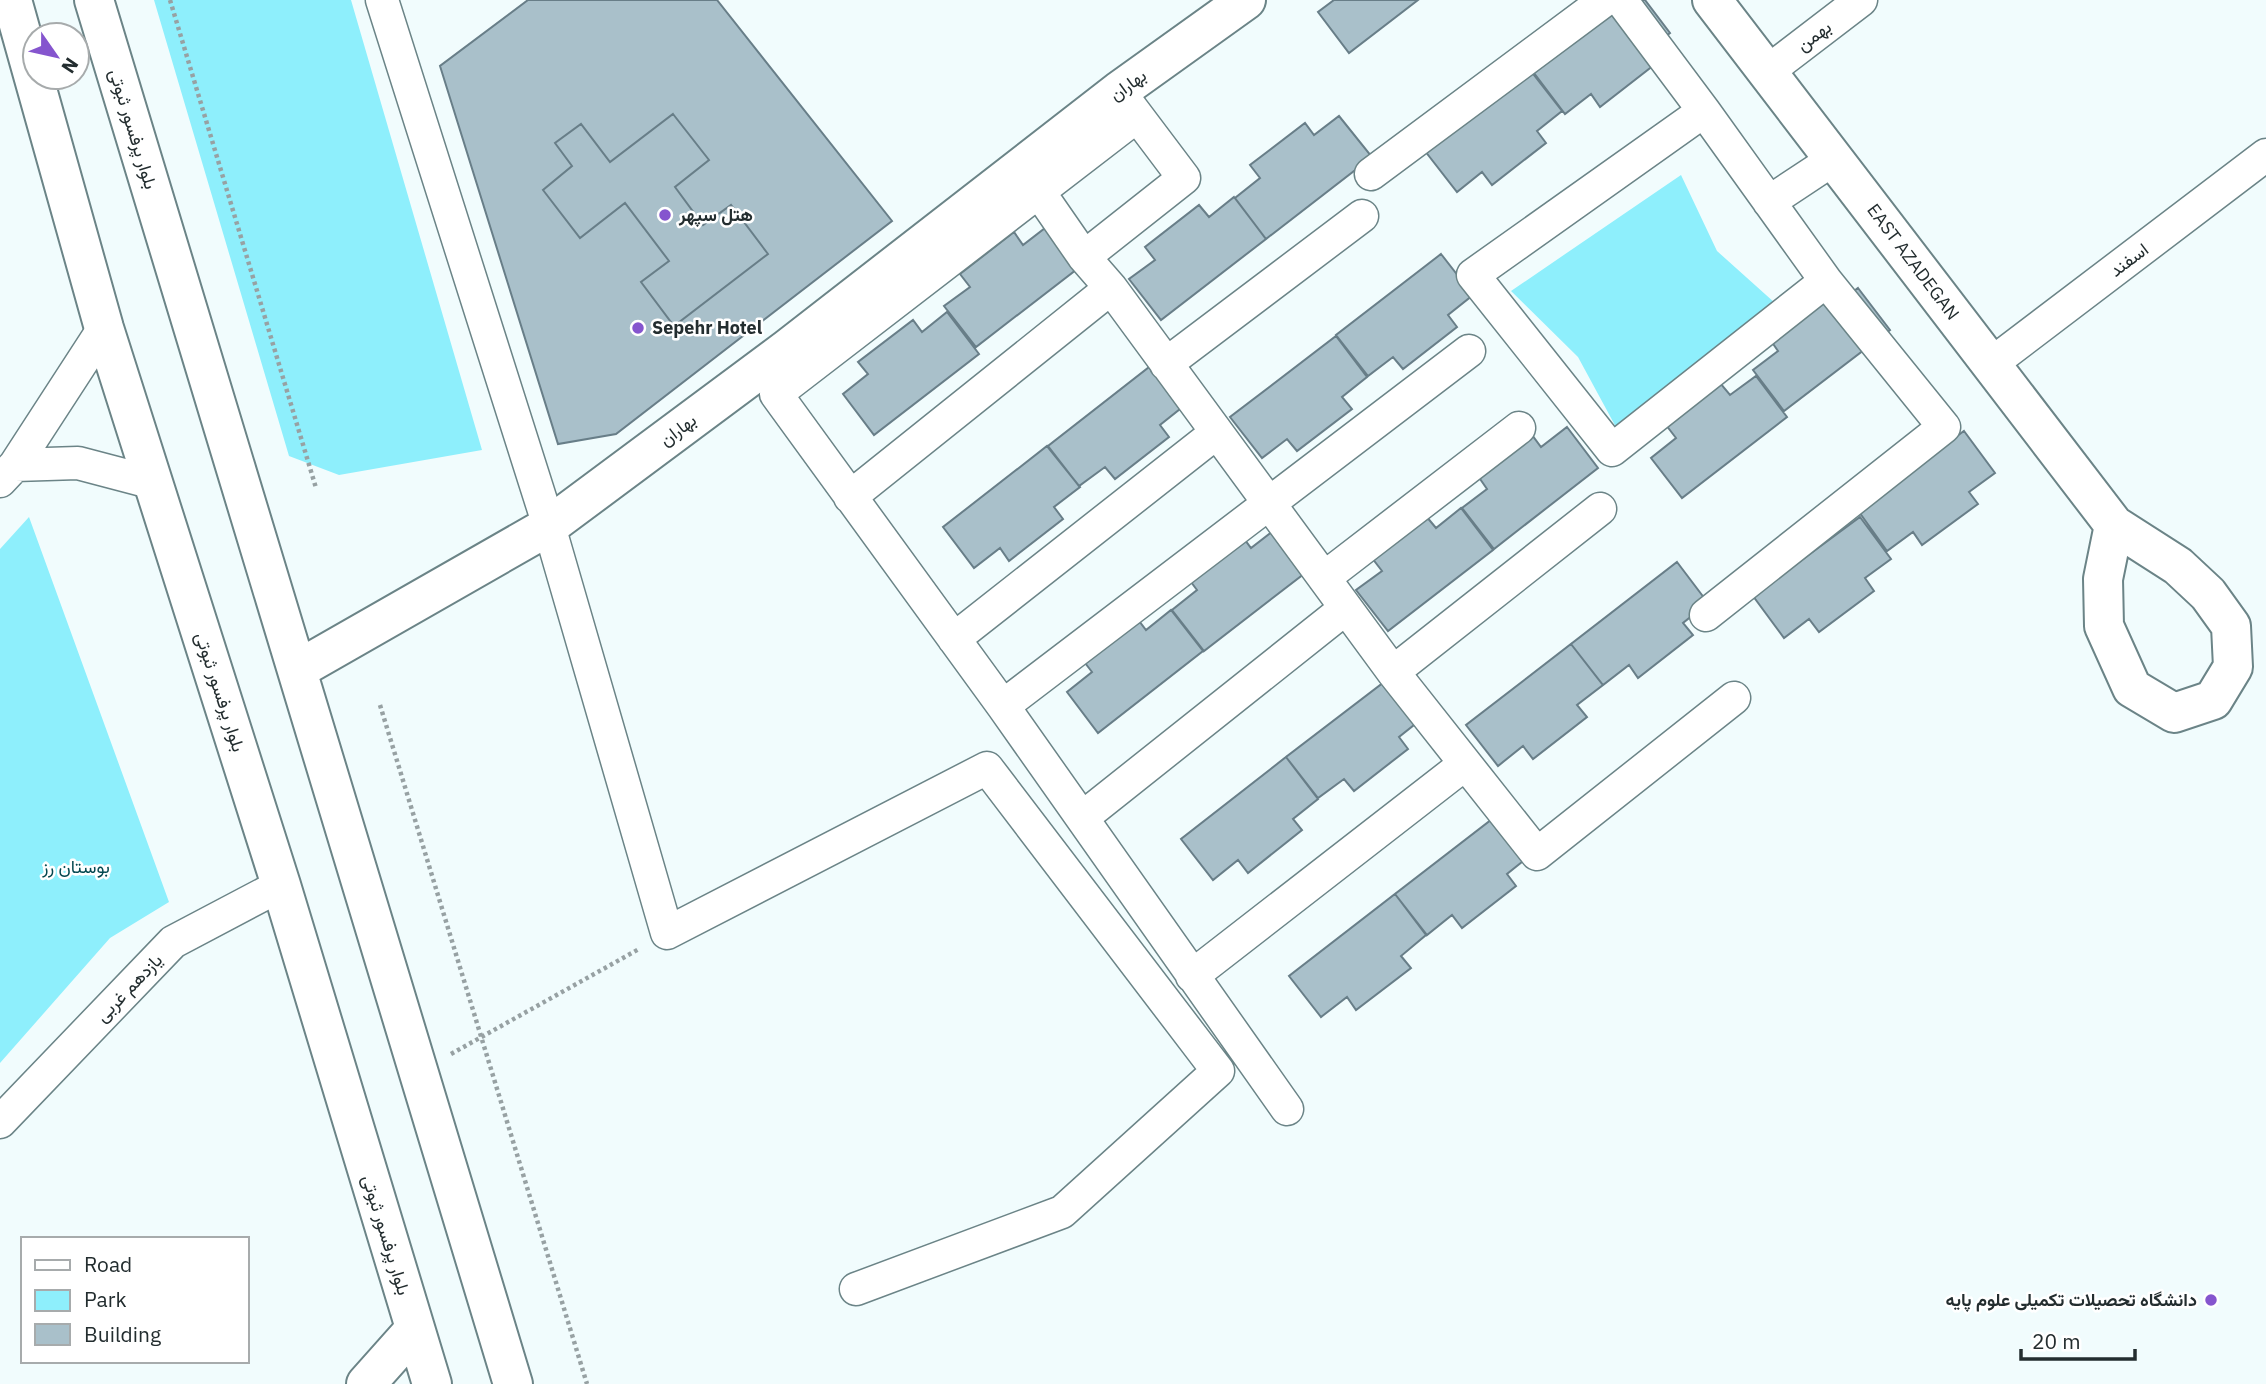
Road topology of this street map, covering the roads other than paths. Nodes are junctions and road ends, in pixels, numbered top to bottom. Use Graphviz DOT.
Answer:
graph roads {
  1 [pos="12,0"];
  2 [pos="94,0"];
  3 [pos="382,0"];
  4 [pos="1246,0"];
  5 [pos="1605,0"];
  6 [pos="1621,0"];
  7 [pos="1712,0"];
  8 [pos="1861,0"];
  9 [pos="1767,72"];
  10 [pos="1128,104"];
  11 [pos="1704,111"];
  12 [pos="2266,155"];
  13 [pos="1834,159"];
  14 [pos="1371,174"];
  15 [pos="1039,192"];
  16 [pos="1769,202"];
  17 [pos="1362,216"];
  18 [pos="1084,257"];
  19 [pos="1826,281"];
  20 [pos="1111,288"];
  21 [pos="104,328"];
  22 [pos="1469,351"];
  23 [pos="1166,364"];
  24 [pos="1991,364"];
  25 [pos="1519,428"];
  26 [pos="1216,433"];
  27 [pos="8,473"];
  28 [pos="154,483"];
  29 [pos="850,497"];
  30 [pos="1268,503"];
  31 [pos="1600,509"];
  32 [pos="2115,525"];
  33 [pos="549,526"];
  34 [pos="1324,578"];
  35 [pos="1346,608"];
  36 [pos="1706,615"];
  37 [pos="954,639"];
  38 [pos="297,670"];
  39 [pos="1394,672"];
  40 [pos="1734,698"];
  41 [pos="1003,706"];
  42 [pos="1465,764"];
  43 [pos="1082,818"];
  44 [pos="281,885"];
  45 [pos="1192,976"];
  46 [pos="1287,1109"];
  47 [pos="0,1122"];
  48 [pos="856,1289"];
  49 [pos="415,1329"];
  50 [pos="366,1384"];
  51 [pos="432,1384"];
  52 [pos="513,1384"];
  1 -- 21 [label="main road, بلوار پرفسور ثبوتی"];
  2 -- 38 [label="main road, بلوار پرفسور ثبوتی"];
  3 -- 33 [label="street"];
  4 -- 10 [label="main road, بهاران"];
  5 -- 14 [label="street"];
  6 -- 11 [label="street"];
  7 -- 9 [label="main road, EAST AZADEGAN"];
  8 -- 9 [label="street, بهمن"];
  9 -- 13 [label="main road, EAST AZADEGAN"];
  10 -- 15 [label="street"];
  10 -- 18 [label="street"];
  10 -- 33 [label="main road, بهاران"];
  11 -- 16 [label="street"];
  11 -- 19 [label="street"];
  12 -- 24 [label="street, اسفند"];
  13 -- 16 [label="street"];
  13 -- 24 [label="main road, EAST AZADEGAN"];
  15 -- 18 [label="street"];
  15 -- 29 [label="street"];
  16 -- 19 [label="street"];
  17 -- 23 [label="street"];
  18 -- 20 [label="street"];
  19 -- 36 [label="street"];
  20 -- 23 [label="street"];
  20 -- 29 [label="street"];
  21 -- 27 [label="street"];
  21 -- 28 [label="main road, بلوار پرفسور ثبوتی"];
  22 -- 30 [label="street"];
  23 -- 26 [label="street"];
  24 -- 32 [label="main road, EAST AZADEGAN"];
  25 -- 34 [label="street"];
  26 -- 30 [label="street"];
  26 -- 37 [label="street"];
  27 -- 28 [label="street"];
  28 -- 44 [label="main road, بلوار پرفسور ثبوتی"];
  29 -- 37 [label="street"];
  30 -- 34 [label="street"];
  30 -- 41 [label="street"];
  31 -- 39 [label="street"];
  32 -- 32 [label="main road, EAST AZADEGAN"];
  33 -- 38 [label="main road, بهاران"];
  33 -- 48 [label="street"];
  34 -- 35 [label="street"];
  35 -- 39 [label="street"];
  35 -- 43 [label="street"];
  37 -- 41 [label="street"];
  38 -- 52 [label="main road, بلوار پرفسور ثبوتی"];
  39 -- 42 [label="street"];
  40 -- 42 [label="street"];
  41 -- 43 [label="street"];
  42 -- 45 [label="street"];
  43 -- 45 [label="street"];
  44 -- 47 [label="street, یازدهم غربی"];
  44 -- 49 [label="main road, بلوار پرفسور ثبوتی"];
  45 -- 46 [label="street"];
  49 -- 50 [label="main road"];
  49 -- 51 [label="main road, بلوار پرفسور ثبوتی"];
}
